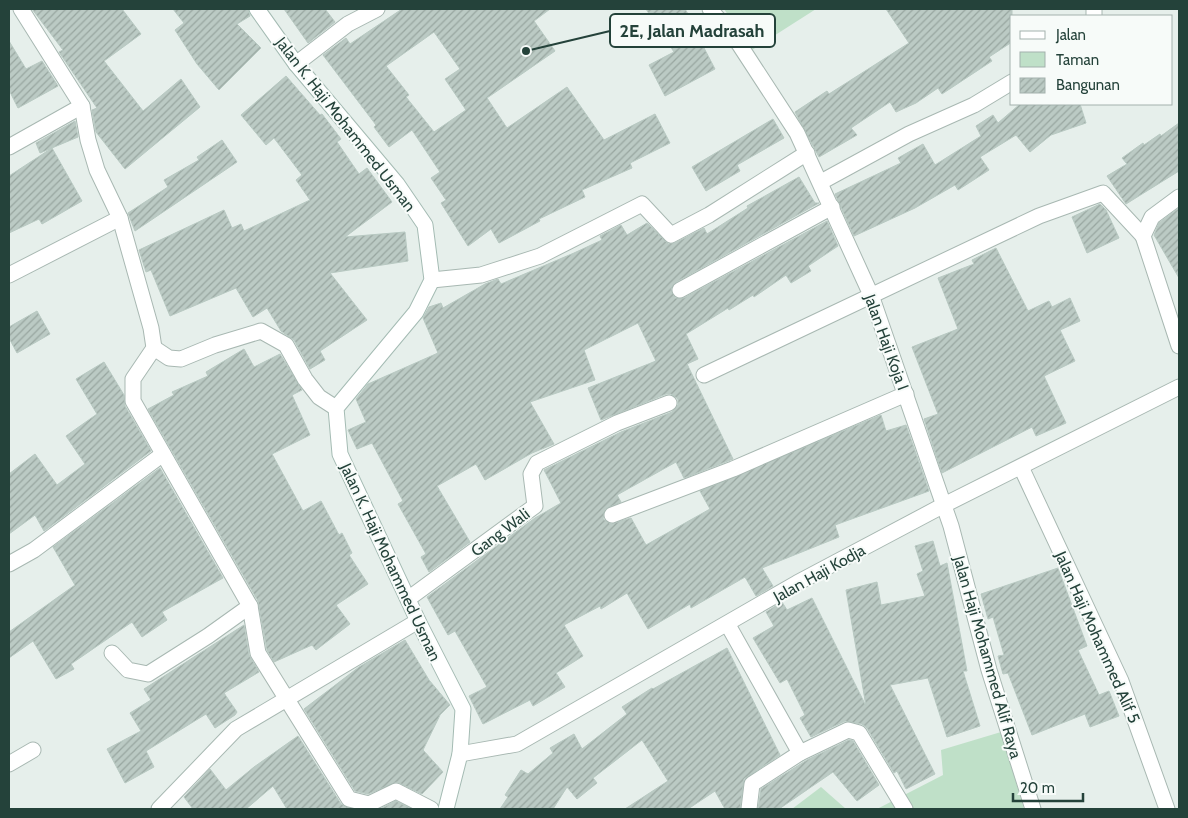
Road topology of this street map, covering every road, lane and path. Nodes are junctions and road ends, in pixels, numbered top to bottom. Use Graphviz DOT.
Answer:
graph roads {
  1 [pos="20,9"];
  2 [pos="257,9"];
  3 [pos="377,9"];
  4 [pos="710,9"];
  5 [pos="296,64"];
  6 [pos="1010,83"];
  7 [pos="82,106"];
  8 [pos="9,146"];
  9 [pos="807,153"];
  10 [pos="821,182"];
  11 [pos="1179,197"];
  12 [pos="832,207"];
  13 [pos="120,218"];
  14 [pos="1143,236"];
  15 [pos="9,275"];
  16 [pos="432,280"];
  17 [pos="680,290"];
  18 [pos="871,295"];
  19 [pos="1179,346"];
  20 [pos="154,348"];
  21 [pos="704,375"];
  22 [pos="1179,387"];
  23 [pos="906,394"];
  24 [pos="669,403"];
  25 [pos="336,408"];
  26 [pos="163,454"];
  27 [pos="1022,467"];
  28 [pos="944,506"];
  29 [pos="612,515"];
  30 [pos="9,564"];
  31 [pos="408,599"];
  32 [pos="250,606"];
  33 [pos="418,621"];
  34 [pos="728,625"];
  35 [pos="112,653"];
  36 [pos="288,697"];
  37 [pos="33,750"];
  38 [pos="800,753"];
  39 [pos="460,754"];
  40 [pos="9,764"];
  41 [pos="159,809"];
  42 [pos="431,809"];
  43 [pos="446,809"];
  44 [pos="749,809"];
  45 [pos="905,809"];
  46 [pos="1033,809"];
  47 [pos="1167,809"];
  1 -- 7 [label="street"];
  2 -- 5 [label="street, Jalan K. Haji Mohammed Usman"];
  3 -- 5 [label="street"];
  4 -- 9 [label="street, Jalan Haji Koja I"];
  5 -- 16 [label="street, Jalan K. Haji Mohammed Usman"];
  6 -- 10 [label="street"];
  7 -- 8 [label="street"];
  7 -- 13 [label="street"];
  9 -- 10 [label="street, Jalan Haji Koja I"];
  9 -- 16 [label="street"];
  10 -- 12 [label="street, Jalan Haji Koja I"];
  11 -- 14 [label="street"];
  12 -- 17 [label="street"];
  12 -- 18 [label="street, Jalan Haji Koja I"];
  13 -- 15 [label="street"];
  13 -- 20 [label="street"];
  14 -- 18 [label="street"];
  14 -- 19 [label="street"];
  16 -- 25 [label="street"];
  18 -- 21 [label="street"];
  18 -- 23 [label="street, Jalan Haji Koja I"];
  20 -- 25 [label="street"];
  20 -- 26 [label="street"];
  22 -- 27 [label="street, Jalan Haji Kodja"];
  23 -- 28 [label="street, Jalan Haji Koja I"];
  23 -- 29 [label="street"];
  24 -- 31 [label="street, Gang Wali"];
  25 -- 31 [label="street, Jalan K. Haji Mohammed Usman"];
  26 -- 30 [label="street"];
  26 -- 32 [label="street"];
  27 -- 28 [label="street, Jalan Haji Kodja"];
  27 -- 47 [label="street, Jalan Haji Mohammed Alif 5"];
  28 -- 34 [label="street, Jalan Haji Kodja"];
  28 -- 46 [label="street, Jalan Haji Mohammed Alif Raya"];
  31 -- 33 [label="street, Jalan K. Haji Mohammed Usman"];
  32 -- 35 [label="street"];
  32 -- 36 [label="street"];
  33 -- 36 [label="street"];
  33 -- 39 [label="street, Jalan K. Haji Mohammed Usman"];
  34 -- 38 [label="street"];
  34 -- 39 [label="street, Jalan Haji Kodja"];
  36 -- 41 [label="street"];
  36 -- 42 [label="street"];
  37 -- 40 [label="street"];
  38 -- 44 [label="street"];
  38 -- 45 [label="street"];
  39 -- 43 [label="street, Jalan K. Haji Mohammed Usman"];
}
